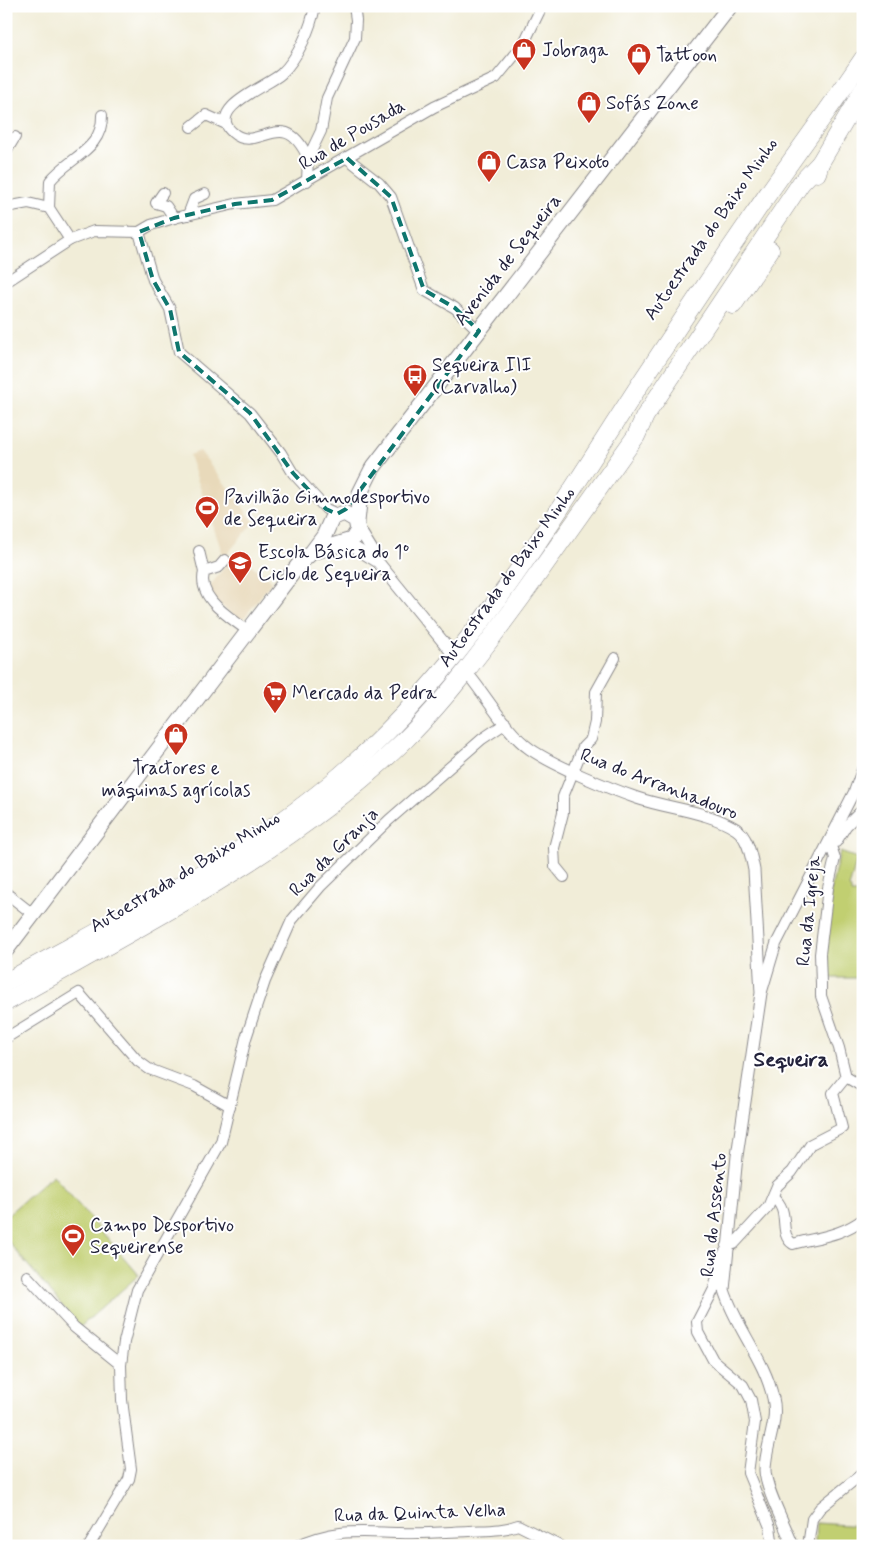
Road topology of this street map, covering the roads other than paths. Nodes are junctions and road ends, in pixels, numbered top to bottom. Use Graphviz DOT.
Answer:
graph roads {
  1 [pos="315,6"];
  2 [pos="354,6"];
  3 [pos="542,6"];
  4 [pos="730,6"];
  5 [pos="863,59"];
  6 [pos="863,90"];
  7 [pos="102,115"];
  8 [pos="226,124"];
  9 [pos="190,127"];
  10 [pos="15,137"];
  11 [pos="6,152"];
  12 [pos="308,158"];
  13 [pos="347,158"];
  14 [pos="308,181"];
  15 [pos="163,193"];
  16 [pos="205,194"];
  17 [pos="6,207"];
  18 [pos="49,208"];
  19 [pos="188,215"];
  20 [pos="174,218"];
  21 [pos="140,232"];
  22 [pos="70,240"];
  23 [pos="6,282"];
  24 [pos="479,331"];
  25 [pos="360,493"];
  26 [pos="333,517"];
  27 [pos="357,525"];
  28 [pos="343,543"];
  29 [pos="198,552"];
  30 [pos="312,552"];
  31 [pos="225,560"];
  32 [pos="378,562"];
  33 [pos="204,572"];
  34 [pos="248,631"];
  35 [pos="449,649"];
  36 [pos="615,658"];
  37 [pos="471,678"];
  38 [pos="506,723"];
  39 [pos="863,767"];
  40 [pos="573,771"];
  41 [pos="863,809"];
  42 [pos="832,849"];
  43 [pos="564,877"];
  44 [pos="808,884"];
  45 [pos="6,892"];
  46 [pos="34,915"];
  47 [pos="776,944"];
  48 [pos="759,948"];
  49 [pos="6,950"];
  50 [pos="6,982"];
  51 [pos="761,992"];
  52 [pos="6,1002"];
  53 [pos="6,1038"];
  54 [pos="846,1076"];
  55 [pos="863,1087"];
  56 [pos="230,1106"];
  57 [pos="773,1197"];
  58 [pos="863,1219"];
  59 [pos="727,1248"];
  60 [pos="27,1276"];
  61 [pos="121,1365"];
  62 [pos="863,1473"];
  63 [pos="780,1512"];
  64 [pos="88,1546"];
  65 [pos="296,1546"];
  66 [pos="560,1546"];
  67 [pos="773,1546"];
  68 [pos="779,1546"];
  69 [pos="793,1546"];
  70 [pos="808,1546"];
  1 -- 8 [label="street"];
  2 -- 12 [label="street"];
  3 -- 13 [label="street, Rua de Pousada"];
  4 -- 24 [label="main road, Avenida de Sequeira"];
  5 -- 50 [label="highway, Autoestrada do Baixo Minho"];
  6 -- 52 [label="highway, Autoestrada do Baixo Minho"];
  7 -- 18 [label="street"];
  8 -- 9 [label="street"];
  8 -- 12 [label="street"];
  10 -- 11 [label="street"];
  12 -- 14 [label="street"];
  13 -- 14 [label="street, Rua de Pousada"];
  13 -- 24 [label="street"];
  14 -- 19 [label="street, Rua de Pousada"];
  15 -- 20 [label="street"];
  16 -- 19 [label="street"];
  17 -- 18 [label="street"];
  18 -- 22 [label="street"];
  19 -- 20 [label="street, Rua de Pousada"];
  20 -- 21 [label="street, Rua de Pousada"];
  21 -- 22 [label="street"];
  21 -- 26 [label="street"];
  22 -- 23 [label="street"];
  24 -- 25 [label="main road, Avenida de Sequeira"];
  25 -- 26 [label="main road, Avenida de Sequeira"];
  25 -- 27 [label="main road, Avenida de Sequeira"];
  26 -- 27 [label="main road"];
  26 -- 28 [label="main road"];
  26 -- 30 [label="main road, Avenida de Sequeira"];
  27 -- 28 [label="main road"];
  27 -- 32 [label="street"];
  28 -- 30 [label="main road"];
  28 -- 32 [label="street"];
  29 -- 33 [label="street"];
  30 -- 34 [label="main road, Avenida de Sequeira"];
  31 -- 33 [label="street"];
  32 -- 35 [label="street"];
  33 -- 34 [label="street"];
  34 -- 46 [label="main road, Avenida de Sequeira"];
  36 -- 40 [label="street"];
  37 -- 38 [label="street, Rua do Arranhadouro"];
  38 -- 40 [label="street, Rua do Arranhadouro"];
  38 -- 56 [label="street, Rua da Granja"];
  39 -- 44 [label="street"];
  40 -- 43 [label="street"];
  40 -- 48 [label="street, Rua do Arranhadouro"];
  41 -- 42 [label="street"];
  42 -- 44 [label="street"];
  42 -- 54 [label="street, Rua da Igreja"];
  44 -- 47 [label="street"];
  45 -- 46 [label="street"];
  46 -- 49 [label="main road"];
  47 -- 48 [label="street"];
  47 -- 51 [label="street"];
  48 -- 51 [label="street, Rua do Arranhadouro"];
  51 -- 59 [label="street, Rua do Assento"];
  53 -- 56 [label="street"];
  54 -- 55 [label="street"];
  54 -- 57 [label="street"];
  56 -- 61 [label="street, Rua da Granja"];
  57 -- 58 [label="street"];
  57 -- 59 [label="street"];
  59 -- 63 [label="street, Rua do Assento"];
  59 -- 67 [label="street"];
  60 -- 61 [label="street"];
  61 -- 64 [label="street, Rua da Granja"];
  62 -- 70 [label="street"];
  63 -- 68 [label="street"];
  63 -- 69 [label="street, Rua do Assento"];
  65 -- 66 [label="street, Rua da Quinta Velha"];
}
